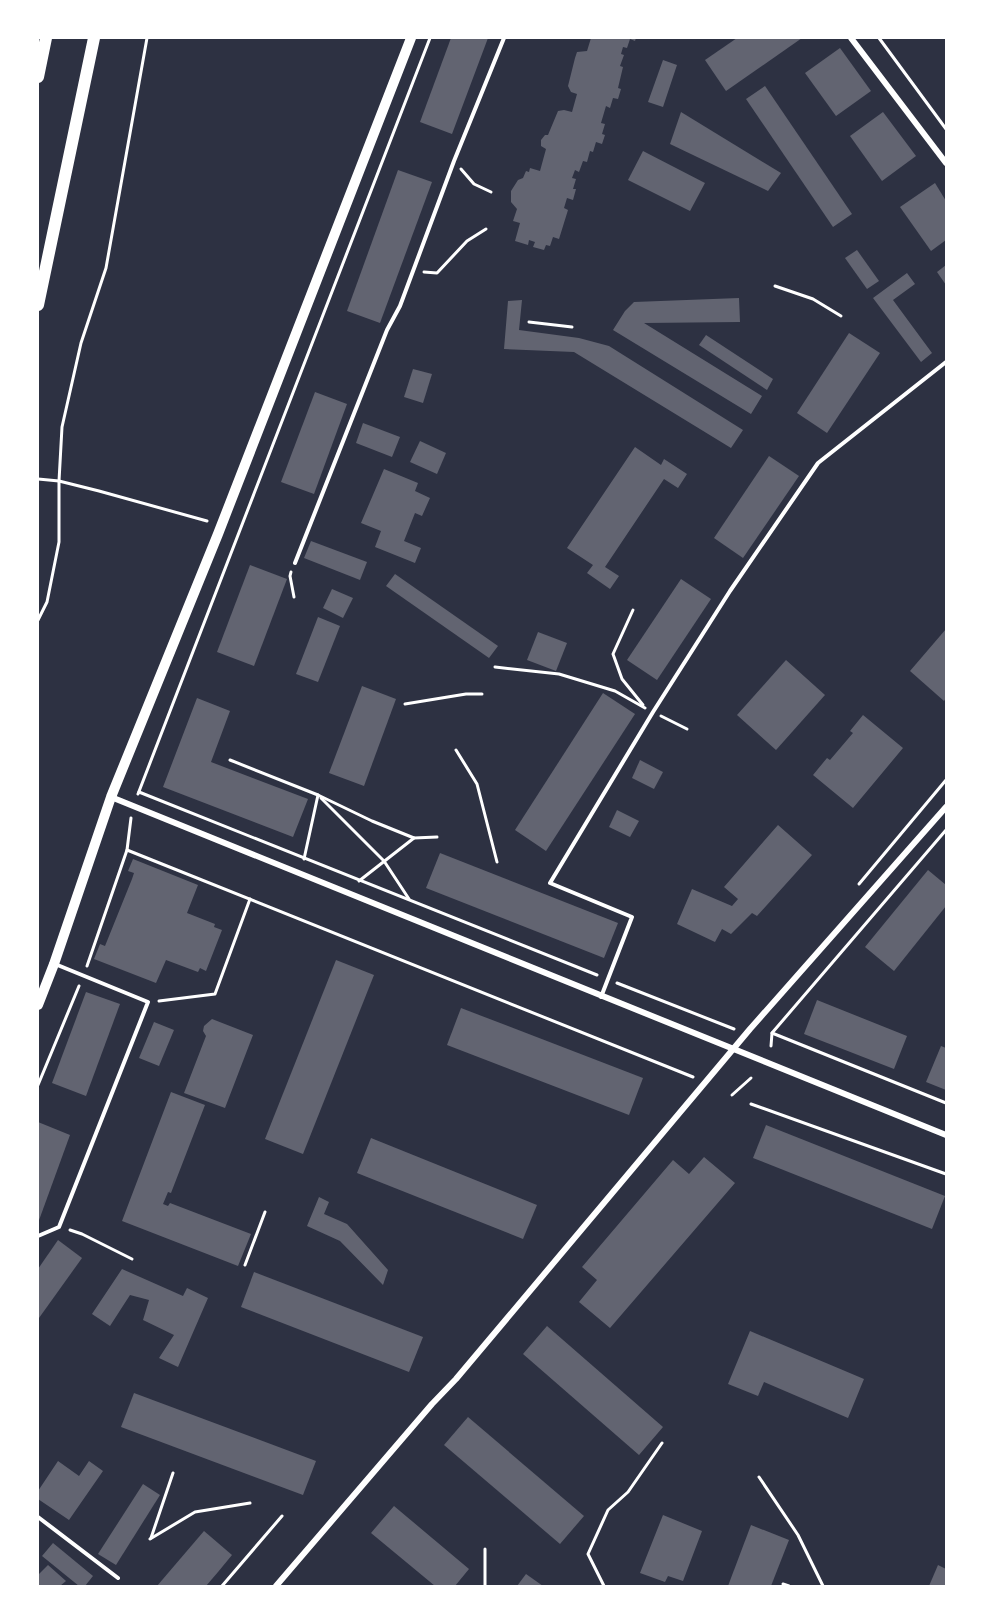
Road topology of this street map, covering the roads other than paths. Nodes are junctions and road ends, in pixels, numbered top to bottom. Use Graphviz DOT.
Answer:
graph roads {
  1 [pos="46,38"];
  2 [pos="94,38"];
  3 [pos="411,38"];
  4 [pos="504,38"];
  5 [pos="851,38"];
  6 [pos="38,77"];
  7 [pos="946,163"];
  8 [pos="38,305"];
  9 [pos="946,362"];
  10 [pos="295,563"];
  11 [pos="111,797"];
  12 [pos="946,807"];
  13 [pos="54,964"];
  14 [pos="601,997"];
  15 [pos="38,1005"];
  16 [pos="733,1050"];
  17 [pos="946,1135"];
  18 [pos="38,1236"];
  19 [pos="38,1517"];
  20 [pos="118,1578"];
  21 [pos="276,1587"];
  1 -- 6 [label="main road"];
  2 -- 8 [label="main road"];
  3 -- 11 [label="main road"];
  4 -- 10 [label="lane"];
  5 -- 7 [label="street"];
  9 -- 14 [label="lane"];
  11 -- 13 [label="main road"];
  11 -- 14 [label="street"];
  12 -- 16 [label="street"];
  13 -- 15 [label="main road"];
  13 -- 18 [label="lane"];
  14 -- 16 [label="street"];
  16 -- 17 [label="street"];
  16 -- 21 [label="street"];
  19 -- 20 [label="lane"];
}
